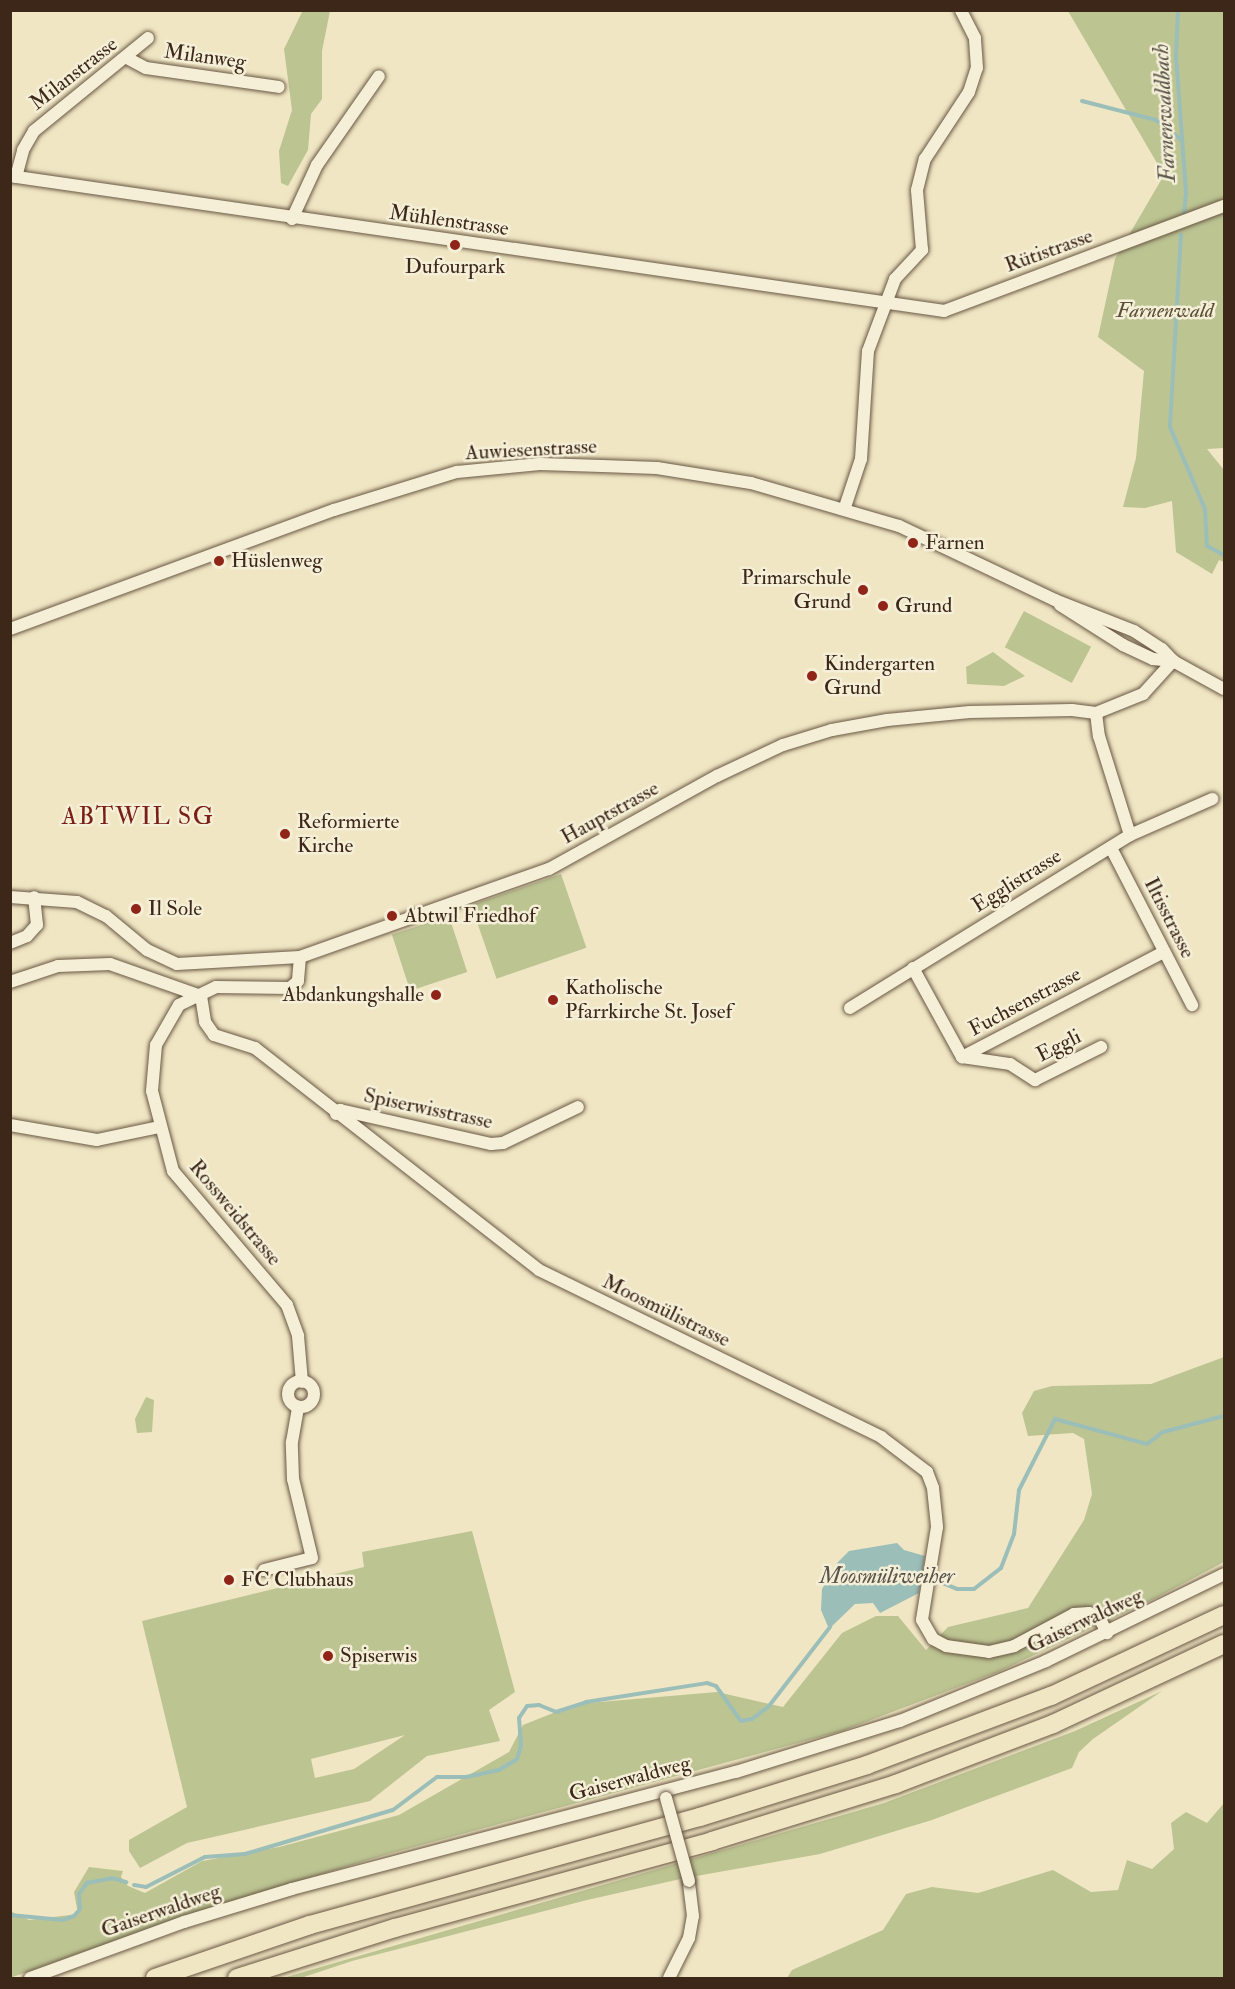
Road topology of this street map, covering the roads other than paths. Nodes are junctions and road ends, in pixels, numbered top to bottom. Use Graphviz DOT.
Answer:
graph roads {
  1 [pos="962,10"];
  2 [pos="148,38"];
  3 [pos="127,58"];
  4 [pos="379,76"];
  5 [pos="279,87"];
  6 [pos="13,177"];
  7 [pos="1224,206"];
  8 [pos="292,219"];
  9 [pos="883,303"];
  10 [pos="845,507"];
  11 [pos="10,629"];
  12 [pos="1173,661"];
  13 [pos="1224,689"];
  14 [pos="1096,713"];
  15 [pos="1212,799"];
  16 [pos="1130,835"];
  17 [pos="1111,848"];
  18 [pos="10,897"];
  19 [pos="34,897"];
  20 [pos="10,943"];
  21 [pos="1164,952"];
  22 [pos="300,957"];
  23 [pos="913,968"];
  24 [pos="10,982"];
  25 [pos="201,996"];
  26 [pos="1192,1005"];
  27 [pos="850,1008"];
  28 [pos="1101,1047"];
  29 [pos="962,1057"];
  30 [pos="578,1107"];
  31 [pos="336,1114"];
  32 [pos="10,1125"];
  33 [pos="159,1127"];
  34 [pos="302,1382"];
  35 [pos="298,1407"];
  36 [pos="264,1570"];
  37 [pos="1224,1574"];
  38 [pos="1224,1615"];
  39 [pos="1107,1633"];
  40 [pos="1224,1644"];
  41 [pos="665,1794"];
  42 [pos="30,1978"];
  43 [pos="155,1978"];
  44 [pos="237,1978"];
  45 [pos="669,1978"];
  1 -- 9 [label="street"];
  2 -- 3 [label="street, Milanstrasse"];
  3 -- 5 [label="street, Milanweg"];
  3 -- 6 [label="street, Milanstrasse"];
  4 -- 8 [label="street"];
  6 -- 8 [label="street, Mühlenstrasse"];
  7 -- 9 [label="street, Rütistrasse"];
  8 -- 9 [label="street, Mühlenstrasse"];
  9 -- 10 [label="street"];
  10 -- 11 [label="street, Auwiesenstrasse"];
  10 -- 12 [label="street, Auwiesenstrasse"];
  12 -- 13 [label="street"];
  12 -- 14 [label="street, Hauptstrasse"];
  14 -- 16 [label="street"];
  14 -- 22 [label="street, Hauptstrasse"];
  15 -- 16 [label="street, Egglistrasse"];
  16 -- 17 [label="street, Egglistrasse"];
  17 -- 21 [label="street, Iltisstrasse"];
  17 -- 23 [label="street, Egglistrasse"];
  18 -- 19 [label="street, Hauptstrasse"];
  19 -- 20 [label="street"];
  19 -- 22 [label="street, Hauptstrasse"];
  21 -- 26 [label="street, Iltisstrasse"];
  21 -- 29 [label="street, Fuchsenstrasse"];
  22 -- 25 [label="street, Rossweidstrasse"];
  23 -- 27 [label="street, Egglistrasse"];
  23 -- 29 [label="street, Fuchsenstrasse"];
  24 -- 25 [label="street"];
  25 -- 31 [label="street, Moosmülistrasse"];
  25 -- 33 [label="street, Rossweidstrasse"];
  28 -- 29 [label="street, Eggli"];
  30 -- 31 [label="street, Spiserwisstrasse"];
  31 -- 39 [label="street, Moosmülistrasse"];
  32 -- 33 [label="street"];
  33 -- 34 [label="street, Rossweidstrasse"];
  34 -- 35 [label="street"];
  34 -- 35 [label="street"];
  35 -- 36 [label="street"];
  37 -- 39 [label="street, Gaiserwaldweg"];
  38 -- 43 [label="highway"];
  39 -- 41 [label="street, Gaiserwaldweg"];
  40 -- 44 [label="highway"];
  41 -- 42 [label="street, Gaiserwaldweg"];
  41 -- 45 [label="street, bridge"];
}
